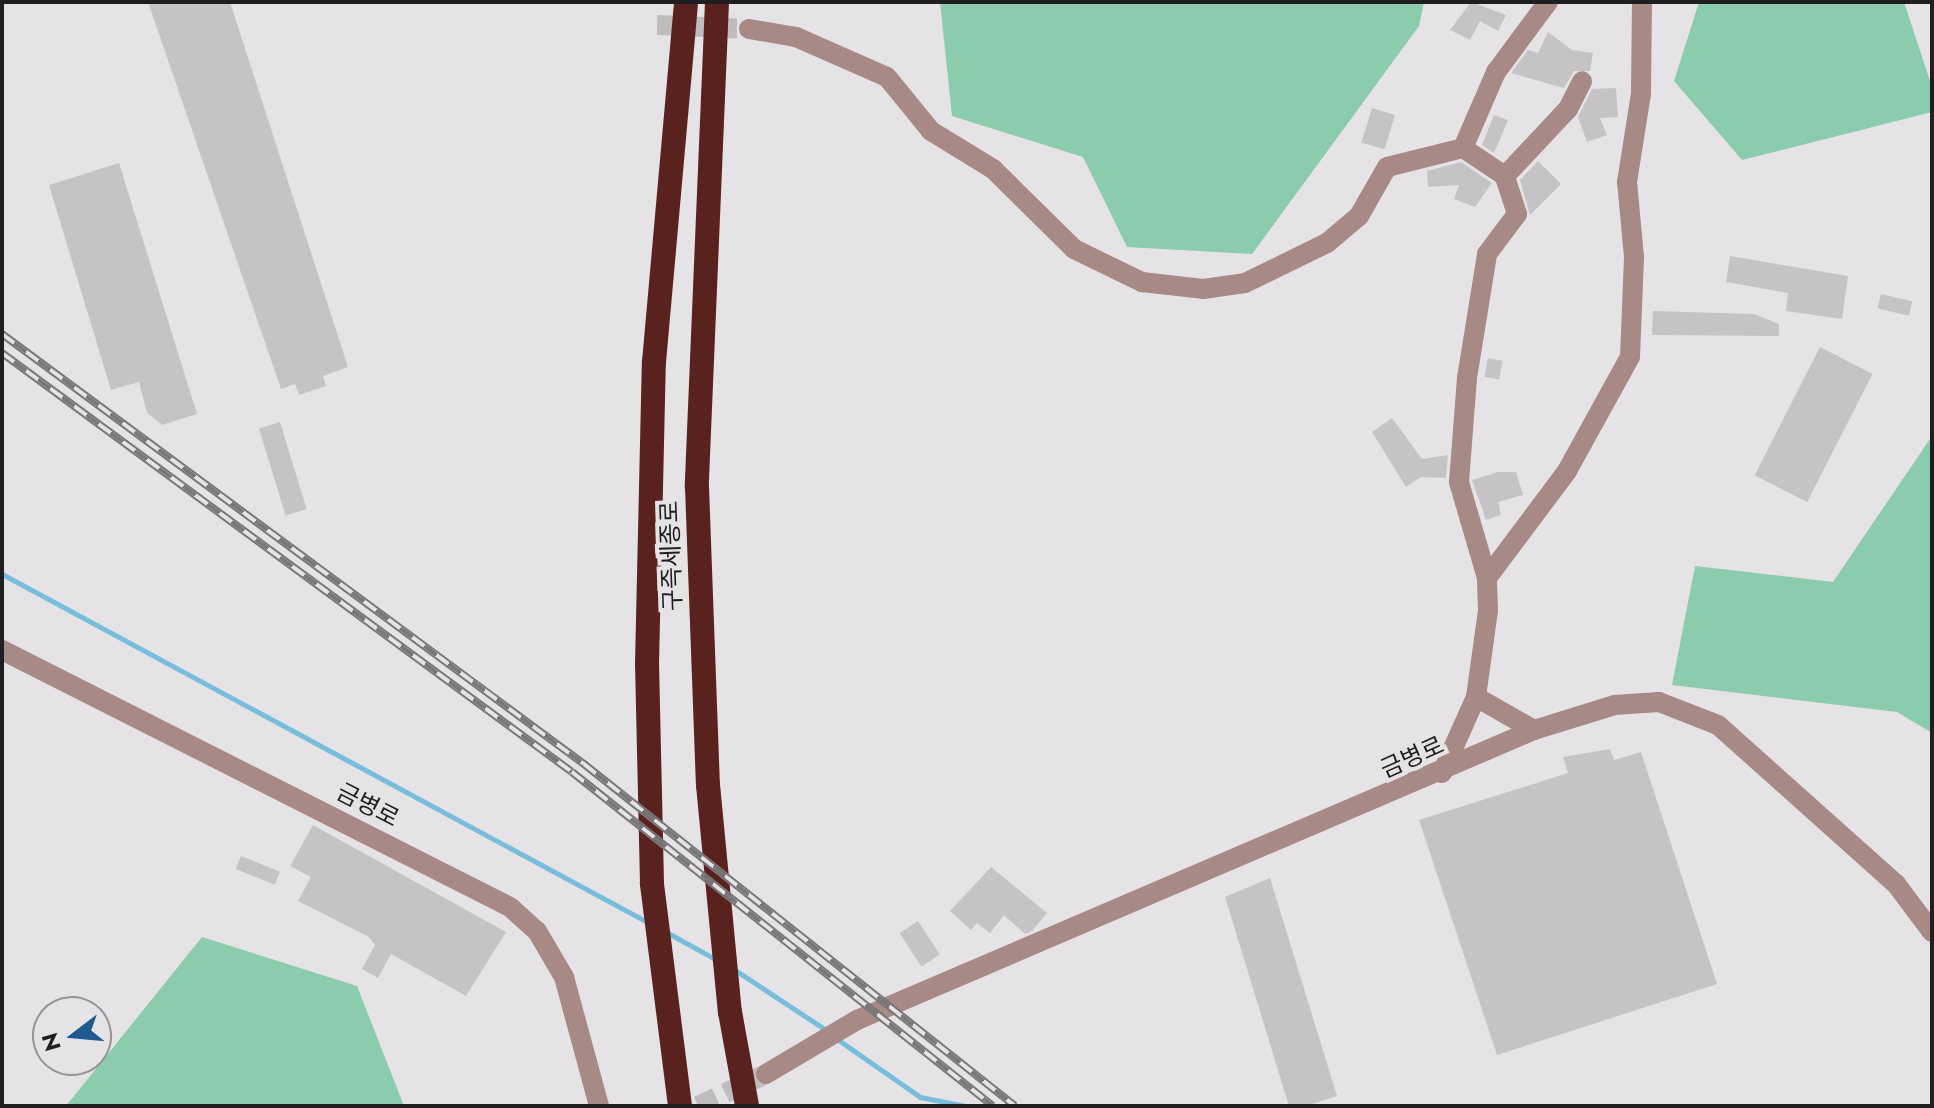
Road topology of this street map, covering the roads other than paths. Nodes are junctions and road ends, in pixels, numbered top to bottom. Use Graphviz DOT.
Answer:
graph roads {
  1 [pos="686,2"];
  2 [pos="717,2"];
  3 [pos="1548,2"];
  4 [pos="1642,2"];
  5 [pos="749,29"];
  6 [pos="1582,81"];
  7 [pos="1463,148"];
  8 [pos="1505,176"];
  9 [pos="1487,578"];
  10 [pos="2,650"];
  11 [pos="1476,697"];
  12 [pos="1534,730"];
  13 [pos="1442,773"];
  14 [pos="1932,932"];
  15 [pos="766,1074"];
  16 [pos="599,1106"];
  17 [pos="680,1106"];
  18 [pos="747,1106"];
  1 -- 17 [label="highway, 구즉세종로"];
  2 -- 18 [label="highway, 구즉세종로"];
  3 -- 7 [label="street"];
  4 -- 9 [label="street"];
  5 -- 7 [label="street"];
  6 -- 8 [label="street"];
  7 -- 8 [label="street"];
  8 -- 9 [label="street"];
  9 -- 11 [label="street"];
  10 -- 16 [label="street, 금병로"];
  11 -- 12 [label="street"];
  11 -- 13 [label="street"];
  12 -- 13 [label="street, 금병로"];
  12 -- 14 [label="street, 금병로"];
  13 -- 15 [label="street, 금병로"];
}
